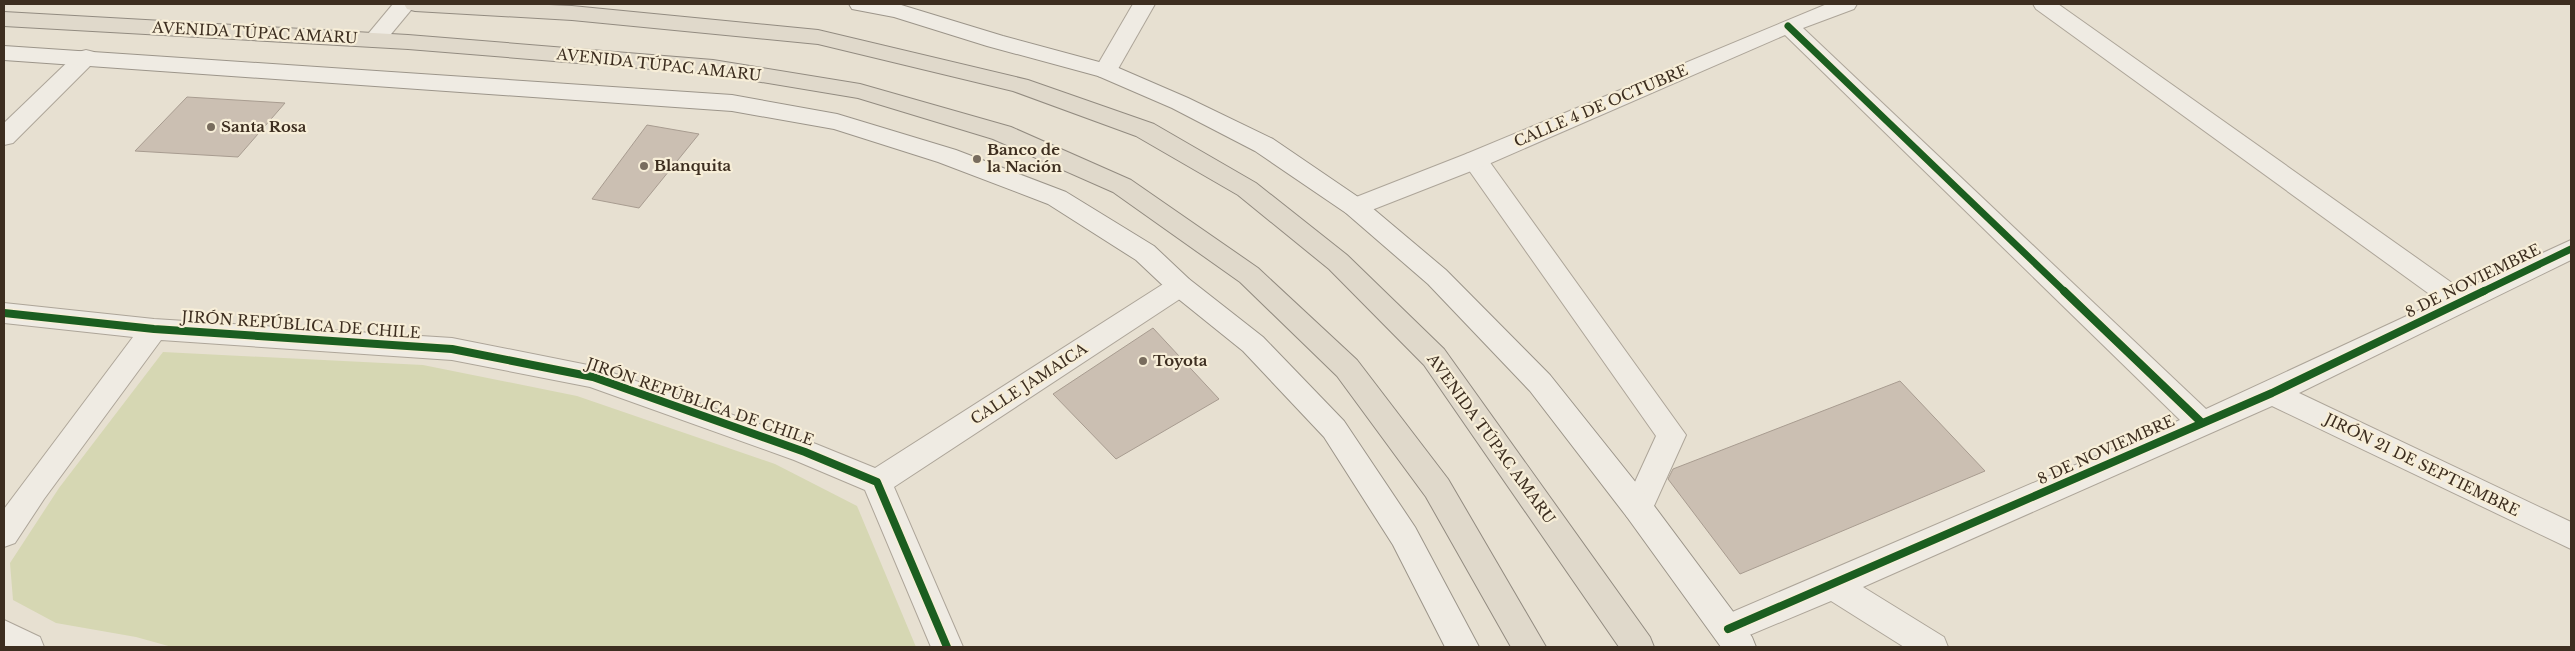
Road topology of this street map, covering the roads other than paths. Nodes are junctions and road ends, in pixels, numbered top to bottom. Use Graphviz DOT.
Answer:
graph roads {
  1 [pos="405,4"];
  2 [pos="415,4"];
  3 [pos="860,4"];
  4 [pos="1144,4"];
  5 [pos="1846,4"];
  6 [pos="2044,4"];
  7 [pos="4,19"];
  8 [pos="1788,26"];
  9 [pos="374,40"];
  10 [pos="4,53"];
  11 [pos="86,57"];
  12 [pos="1106,71"];
  13 [pos="4,137"];
  14 [pos="1475,160"];
  15 [pos="1355,207"];
  16 [pos="2571,249"];
  17 [pos="1180,286"];
  18 [pos="2460,302"];
  19 [pos="4,314"];
  20 [pos="154,329"];
  21 [pos="2272,393"];
  22 [pos="2202,423"];
  23 [pos="877,482"];
  24 [pos="1638,508"];
  25 [pos="4,534"];
  26 [pos="2571,536"];
  27 [pos="1834,585"];
  28 [pos="4,635"];
  29 [pos="1734,638"];
  30 [pos="28,647"];
  31 [pos="947,647"];
  32 [pos="1462,647"];
  33 [pos="1530,647"];
  34 [pos="1638,647"];
  35 [pos="1932,647"];
  1 -- 9 [label="street"];
  2 -- 34 [label="highway, AVENIDA TÚPAC AMARU"];
  3 -- 12 [label="street"];
  4 -- 12 [label="street"];
  5 -- 8 [label="street, CALLE 4 DE OCTUBRE"];
  6 -- 18 [label="street"];
  7 -- 9 [label="highway, AVENIDA TÚPAC AMARU"];
  8 -- 14 [label="street, CALLE 4 DE OCTUBRE"];
  8 -- 22 [label="street"];
  9 -- 33 [label="highway, AVENIDA TÚPAC AMARU"];
  10 -- 11 [label="street, AVENIDA TÚPAC AMARU"];
  11 -- 13 [label="street"];
  11 -- 17 [label="street, AVENIDA TÚPAC AMARU"];
  12 -- 15 [label="street"];
  14 -- 15 [label="street, CALLE 4 DE OCTUBRE"];
  14 -- 24 [label="street"];
  15 -- 24 [label="street"];
  16 -- 18 [label="street, 8 DE NOVIEMBRE"];
  17 -- 23 [label="street, CALLE JAMAICA"];
  17 -- 32 [label="street, AVENIDA TÚPAC AMARU"];
  18 -- 21 [label="street, 8 DE NOVIEMBRE"];
  19 -- 20 [label="street, JIRÓN REPÚBLICA DE CHILE"];
  20 -- 23 [label="street, JIRÓN REPÚBLICA DE CHILE"];
  20 -- 25 [label="street"];
  21 -- 22 [label="street, 8 DE NOVIEMBRE"];
  21 -- 26 [label="street, JIRÓN 21 DE SEPTIEMBRE"];
  22 -- 27 [label="street, 8 DE NOVIEMBRE"];
  23 -- 31 [label="street"];
  24 -- 29 [label="street"];
  27 -- 29 [label="street, 8 DE NOVIEMBRE"];
  27 -- 35 [label="street"];
  28 -- 30 [label="street"];
}
